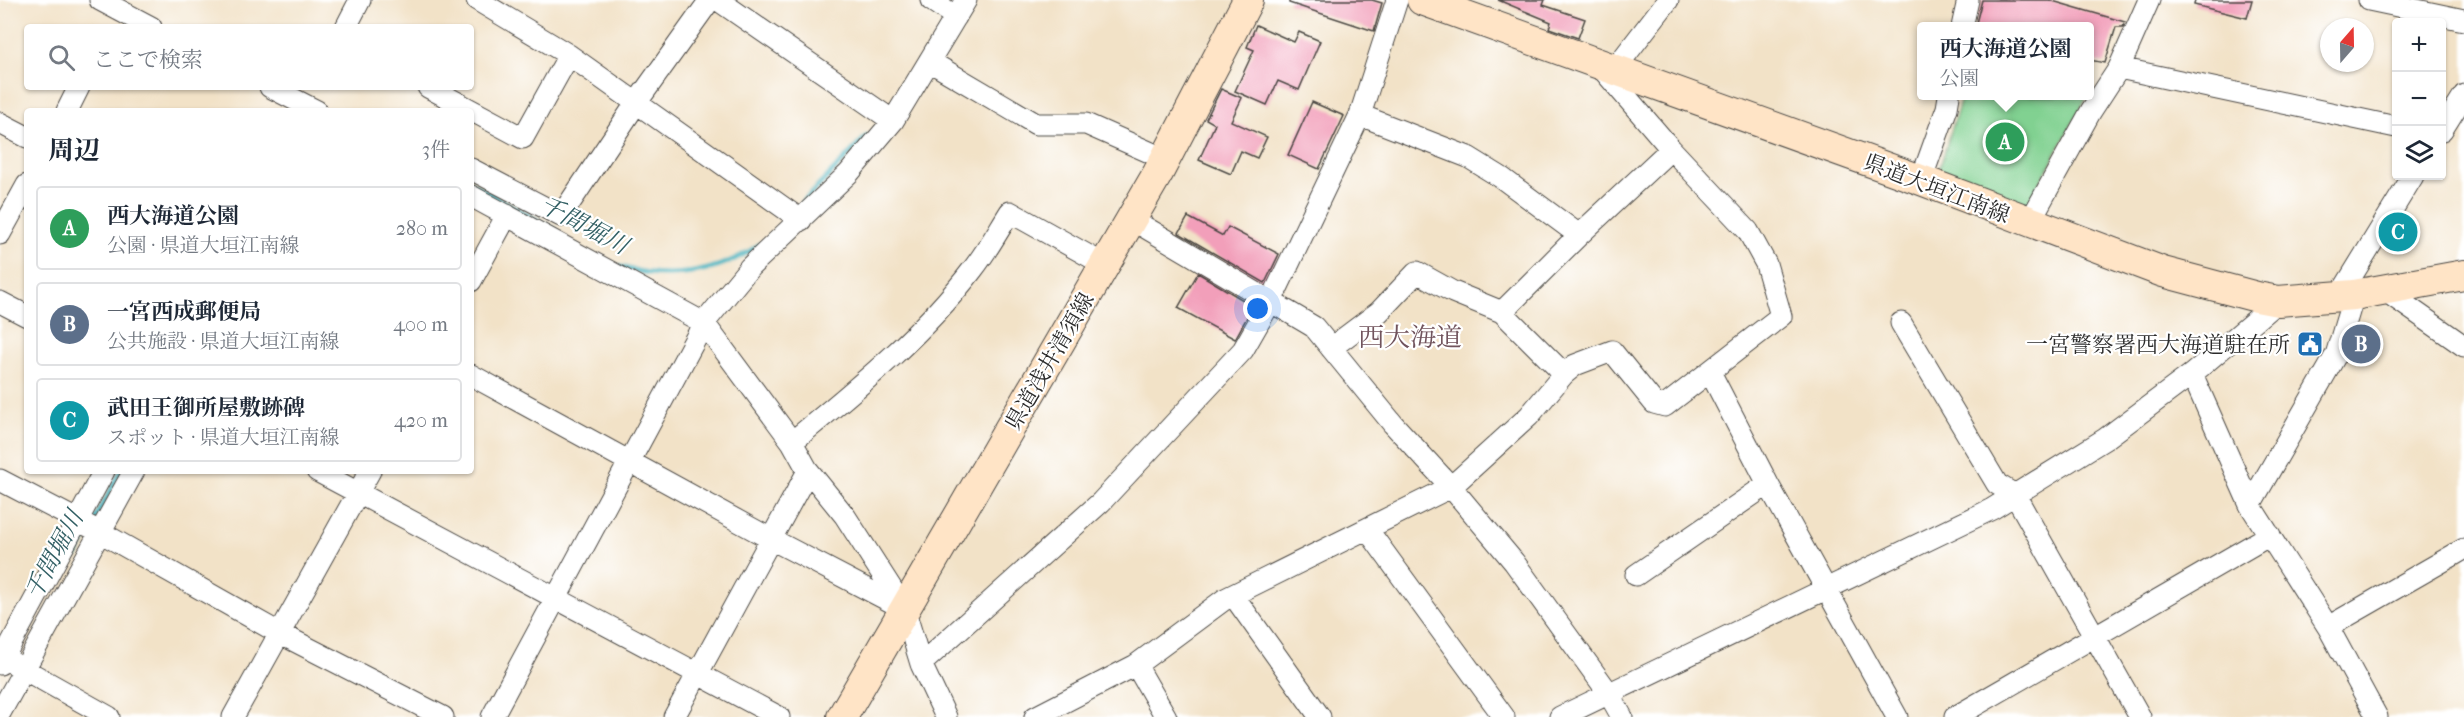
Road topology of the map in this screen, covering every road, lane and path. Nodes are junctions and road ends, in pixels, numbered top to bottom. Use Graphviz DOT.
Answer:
graph roads {
  1 [pos="100,0"];
  2 [pos="360,0"];
  3 [pos="477,0"];
  4 [pos="710,0"];
  5 [pos="718,0"];
  6 [pos="931,0"];
  7 [pos="1248,0"];
  8 [pos="1397,0"];
  9 [pos="1422,0"];
  10 [pos="1668,0"];
  11 [pos="1968,0"];
  12 [pos="2149,0"];
  13 [pos="2369,0"];
  14 [pos="2400,3"];
  15 [pos="961,9"];
  16 [pos="118,13"];
  17 [pos="2464,21"];
  18 [pos="1963,22"];
  19 [pos="144,24"];
  20 [pos="348,24"];
  21 [pos="569,55"];
  22 [pos="929,62"];
  23 [pos="1605,67"];
  24 [pos="2119,68"];
  25 [pos="78,90"];
  26 [pos="278,90"];
  27 [pos="434,90"];
  28 [pos="2464,95"];
  29 [pos="1948,100"];
  30 [pos="637,102"];
  31 [pos="310,103"];
  32 [pos="69,108"];
  33 [pos="467,108"];
  34 [pos="474,112"];
  35 [pos="1360,115"];
  36 [pos="893,121"];
  37 [pos="0,123"];
  38 [pos="2392,126"];
  39 [pos="2445,126"];
  40 [pos="24,135"];
  41 [pos="1671,149"];
  42 [pos="1165,159"];
  43 [pos="474,172"];
  44 [pos="1921,180"];
  45 [pos="2411,180"];
  46 [pos="24,190"];
  47 [pos="474,197"];
  48 [pos="515,208"];
  49 [pos="1131,219"];
  50 [pos="801,220"];
  51 [pos="2029,223"];
  52 [pos="0,234"];
  53 [pos="1579,235"];
  54 [pos="1105,265"];
  55 [pos="2464,275"];
  56 [pos="474,276"];
  57 [pos="2384,290"];
  58 [pos="2347,295"];
  59 [pos="1271,301"];
  60 [pos="2278,301"];
  61 [pos="0,302"];
  62 [pos="1502,312"];
  63 [pos="24,314"];
  64 [pos="704,323"];
  65 [pos="1901,323"];
  66 [pos="2464,346"];
  67 [pos="1331,348"];
  68 [pos="1710,372"];
  69 [pos="1564,374"];
  70 [pos="2192,374"];
  71 [pos="474,377"];
  72 [pos="792,442"];
  73 [pos="629,461"];
  74 [pos="808,471"];
  75 [pos="103,474"];
  76 [pos="132,474"];
  77 [pos="322,474"];
  78 [pos="368,474"];
  79 [pos="0,480"];
  80 [pos="1768,484"];
  81 [pos="1450,487"];
  82 [pos="358,494"];
  83 [pos="2014,495"];
  84 [pos="2250,505"];
  85 [pos="89,526"];
  86 [pos="1367,529"];
  87 [pos="2270,536"];
  88 [pos="771,539"];
  89 [pos="2464,549"];
  90 [pos="1636,575"];
  91 [pos="1826,589"];
  92 [pos="1233,595"];
  93 [pos="556,599"];
  94 [pos="904,608"];
  95 [pos="2328,627"];
  96 [pos="279,633"];
  97 [pos="2092,636"];
  98 [pos="1,660"];
  99 [pos="921,664"];
  100 [pos="1136,665"];
  101 [pos="23,670"];
  102 [pos="697,674"];
  103 [pos="1608,692"];
  104 [pos="0,713"];
  105 [pos="109,717"];
  106 [pos="233,717"];
  107 [pos="443,717"];
  108 [pos="492,717"];
  109 [pos="674,717"];
  110 [pos="779,717"];
  111 [pos="843,717"];
  112 [pos="946,717"];
  113 [pos="1035,717"];
  114 [pos="1166,717"];
  115 [pos="1320,717"];
  116 [pos="1504,717"];
  117 [pos="1560,717"];
  118 [pos="1622,717"];
  119 [pos="1897,717"];
  120 [pos="1955,717"];
  121 [pos="2140,717"];
  122 [pos="2377,717"];
  1 -- 16 [label="street"];
  2 -- 20 [label="street"];
  3 -- 21 [label="street"];
  4 -- 30 [label="street"];
  5 -- 36 [label="street"];
  6 -- 15 [label="street"];
  7 -- 42 [label="main road, 県道浅井清須線"];
  8 -- 35 [label="street"];
  9 -- 23 [label="main road, 県道大垣江南線"];
  10 -- 23 [label="street"];
  11 -- 18 [label="street"];
  12 -- 24 [label="street"];
  13 -- 14 [label="street"];
  14 -- 17 [label="street"];
  15 -- 22 [label="street"];
  16 -- 19 [label="street"];
  21 -- 30 [label="street"];
  21 -- 34 [label="street"];
  22 -- 36 [label="street"];
  22 -- 42 [label="street"];
  23 -- 41 [label="street"];
  23 -- 44 [label="main road, 県道大垣江南線"];
  24 -- 38 [label="street"];
  24 -- 51 [label="street"];
  25 -- 32 [label="street"];
  26 -- 31 [label="street"];
  27 -- 33 [label="street"];
  28 -- 39 [label="street"];
  29 -- 44 [label="street"];
  30 -- 48 [label="street"];
  30 -- 50 [label="street"];
  35 -- 53 [label="street"];
  35 -- 59 [label="street"];
  36 -- 50 [label="street"];
  37 -- 40 [label="street"];
  41 -- 53 [label="street"];
  41 -- 68 [label="street"];
  42 -- 49 [label="main road, 県道浅井清須線"];
  43 -- 48 [label="street"];
  44 -- 51 [label="main road, 県道大垣江南線"];
  45 -- 58 [label="street"];
  46 -- 52 [label="street"];
  47 -- 48 [label="street"];
  48 -- 56 [label="street"];
  48 -- 64 [label="street"];
  49 -- 54 [label="main road, 県道浅井清須線"];
  49 -- 59 [label="street"];
  50 -- 64 [label="street"];
  51 -- 60 [label="main road, 県道大垣江南線"];
  53 -- 62 [label="street"];
  54 -- 72 [label="street"];
  54 -- 94 [label="main road, 県道浅井清須線"];
  55 -- 57 [label="main road, 県道大垣江南線"];
  57 -- 58 [label="main road, 県道大垣江南線"];
  57 -- 66 [label="street"];
  58 -- 60 [label="main road, 県道大垣江南線"];
  58 -- 84 [label="street"];
  59 -- 67 [label="street"];
  59 -- 99 [label="street"];
  60 -- 70 [label="street"];
  61 -- 63 [label="street"];
  62 -- 67 [label="street"];
  62 -- 69 [label="street"];
  64 -- 72 [label="street"];
  64 -- 73 [label="street"];
  65 -- 83 [label="street"];
  67 -- 81 [label="street"];
  68 -- 69 [label="street"];
  68 -- 80 [label="street"];
  69 -- 81 [label="street"];
  70 -- 83 [label="street"];
  70 -- 84 [label="street"];
  71 -- 73 [label="street"];
  72 -- 74 [label="street"];
  73 -- 88 [label="street"];
  73 -- 93 [label="street"];
  74 -- 88 [label="street"];
  74 -- 94 [label="street"];
  75 -- 85 [label="street"];
  76 -- 85 [label="street"];
  77 -- 82 [label="street"];
  78 -- 82 [label="street"];
  79 -- 85 [label="street"];
  80 -- 90 [label="street"];
  80 -- 91 [label="street"];
  81 -- 86 [label="street"];
  81 -- 103 [label="street"];
  82 -- 93 [label="street"];
  82 -- 96 [label="street"];
  83 -- 91 [label="street"];
  83 -- 97 [label="street"];
  84 -- 87 [label="street"];
  85 -- 96 [label="street"];
  85 -- 98 [label="street"];
  85 -- 101 [label="street"];
  86 -- 92 [label="street"];
  86 -- 116 [label="street"];
  87 -- 95 [label="street"];
  87 -- 97 [label="street"];
  88 -- 94 [label="street"];
  88 -- 102 [label="street"];
  89 -- 95 [label="street"];
  91 -- 103 [label="street"];
  91 -- 119 [label="street"];
  92 -- 100 [label="street"];
  92 -- 115 [label="street"];
  93 -- 102 [label="street"];
  93 -- 108 [label="street"];
  94 -- 99 [label="street"];
  94 -- 111 [label="main road, 県道浅井清須線"];
  95 -- 122 [label="street"];
  96 -- 106 [label="street"];
  96 -- 107 [label="street"];
  97 -- 120 [label="street"];
  97 -- 121 [label="street"];
  98 -- 101 [label="street"];
  99 -- 112 [label="street"];
  100 -- 113 [label="street"];
  100 -- 114 [label="street"];
  101 -- 104 [label="street"];
  101 -- 105 [label="street"];
  102 -- 109 [label="street"];
  102 -- 110 [label="street"];
  103 -- 117 [label="street"];
  103 -- 118 [label="street"];
}
